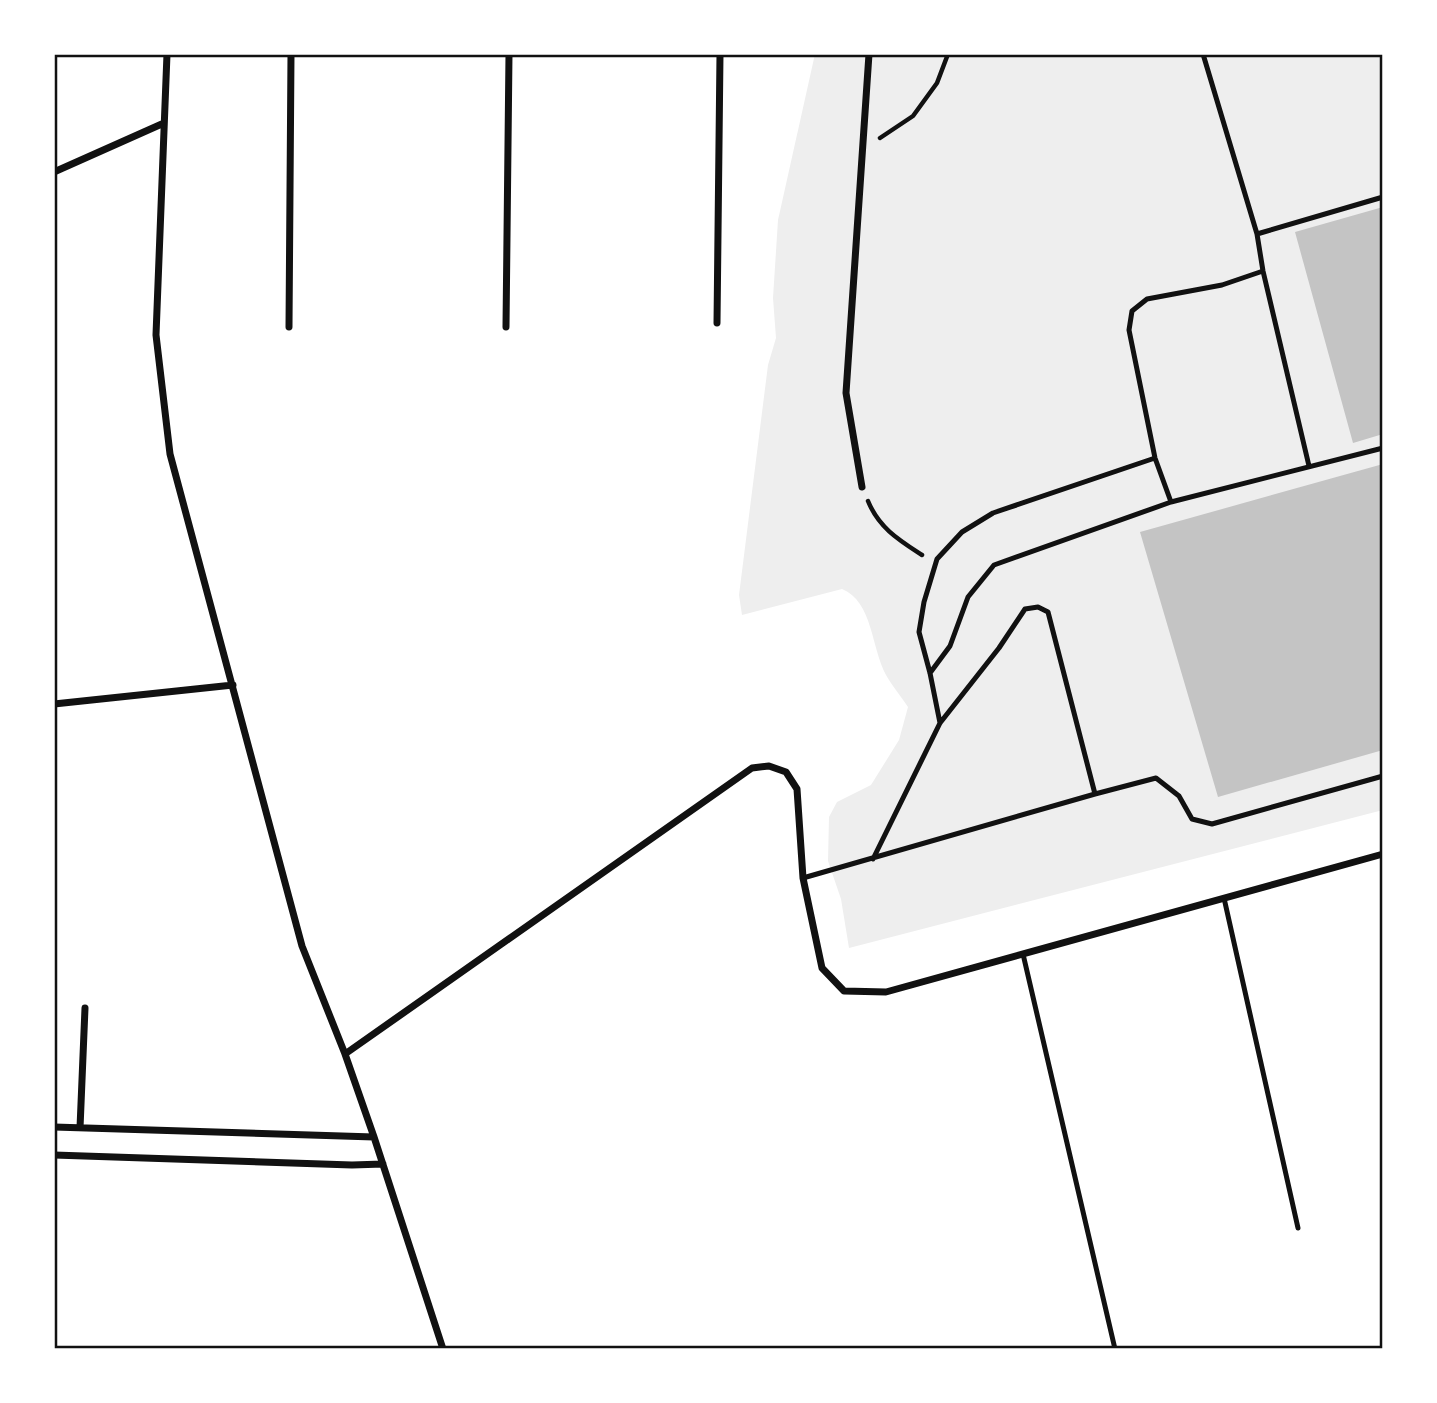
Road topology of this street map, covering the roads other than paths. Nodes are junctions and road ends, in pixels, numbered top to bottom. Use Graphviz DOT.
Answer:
graph roads {
  1 [pos="167,54"];
  2 [pos="291,54"];
  3 [pos="509,54"];
  4 [pos="720,54"];
  5 [pos="869,54"];
  6 [pos="1203,54"];
  7 [pos="164,123"];
  8 [pos="54,172"];
  9 [pos="1383,197"];
  10 [pos="1257,234"];
  11 [pos="1264,271"];
  12 [pos="717,323"];
  13 [pos="289,327"];
  14 [pos="506,327"];
  15 [pos="1383,447"];
  16 [pos="1155,458"];
  17 [pos="1309,467"];
  18 [pos="862,487"];
  19 [pos="1171,502"];
  20 [pos="930,673"];
  21 [pos="233,685"];
  22 [pos="54,704"];
  23 [pos="940,723"];
  24 [pos="1383,776"];
  25 [pos="1095,794"];
  26 [pos="1383,854"];
  27 [pos="873,859"];
  28 [pos="803,878"];
  29 [pos="1224,898"];
  30 [pos="1023,954"];
  31 [pos="85,1008"];
  32 [pos="345,1054"];
  33 [pos="54,1127"];
  34 [pos="80,1128"];
  35 [pos="374,1137"];
  36 [pos="54,1155"];
  37 [pos="383,1164"];
  38 [pos="1298,1228"];
  39 [pos="443,1349"];
  40 [pos="1115,1349"];
  1 -- 7 [label="street"];
  2 -- 13 [label="street"];
  3 -- 14 [label="street"];
  4 -- 12 [label="street"];
  5 -- 18 [label="street"];
  6 -- 10 [label="lane"];
  7 -- 8 [label="street"];
  7 -- 21 [label="street"];
  9 -- 10 [label="lane"];
  10 -- 11 [label="lane"];
  11 -- 16 [label="lane"];
  11 -- 17 [label="lane"];
  15 -- 17 [label="lane"];
  16 -- 19 [label="lane"];
  16 -- 20 [label="lane"];
  17 -- 19 [label="lane"];
  19 -- 20 [label="lane"];
  20 -- 23 [label="lane"];
  21 -- 22 [label="street"];
  21 -- 32 [label="street"];
  23 -- 25 [label="lane"];
  23 -- 27 [label="lane"];
  24 -- 25 [label="lane"];
  25 -- 27 [label="lane"];
  26 -- 29 [label="street"];
  27 -- 28 [label="lane"];
  28 -- 30 [label="street"];
  28 -- 32 [label="street"];
  29 -- 30 [label="street"];
  29 -- 38 [label="lane"];
  30 -- 40 [label="lane"];
  31 -- 34 [label="street"];
  32 -- 35 [label="street"];
  33 -- 34 [label="street"];
  34 -- 35 [label="street"];
  35 -- 37 [label="street"];
  36 -- 37 [label="street"];
  37 -- 39 [label="street"];
}
